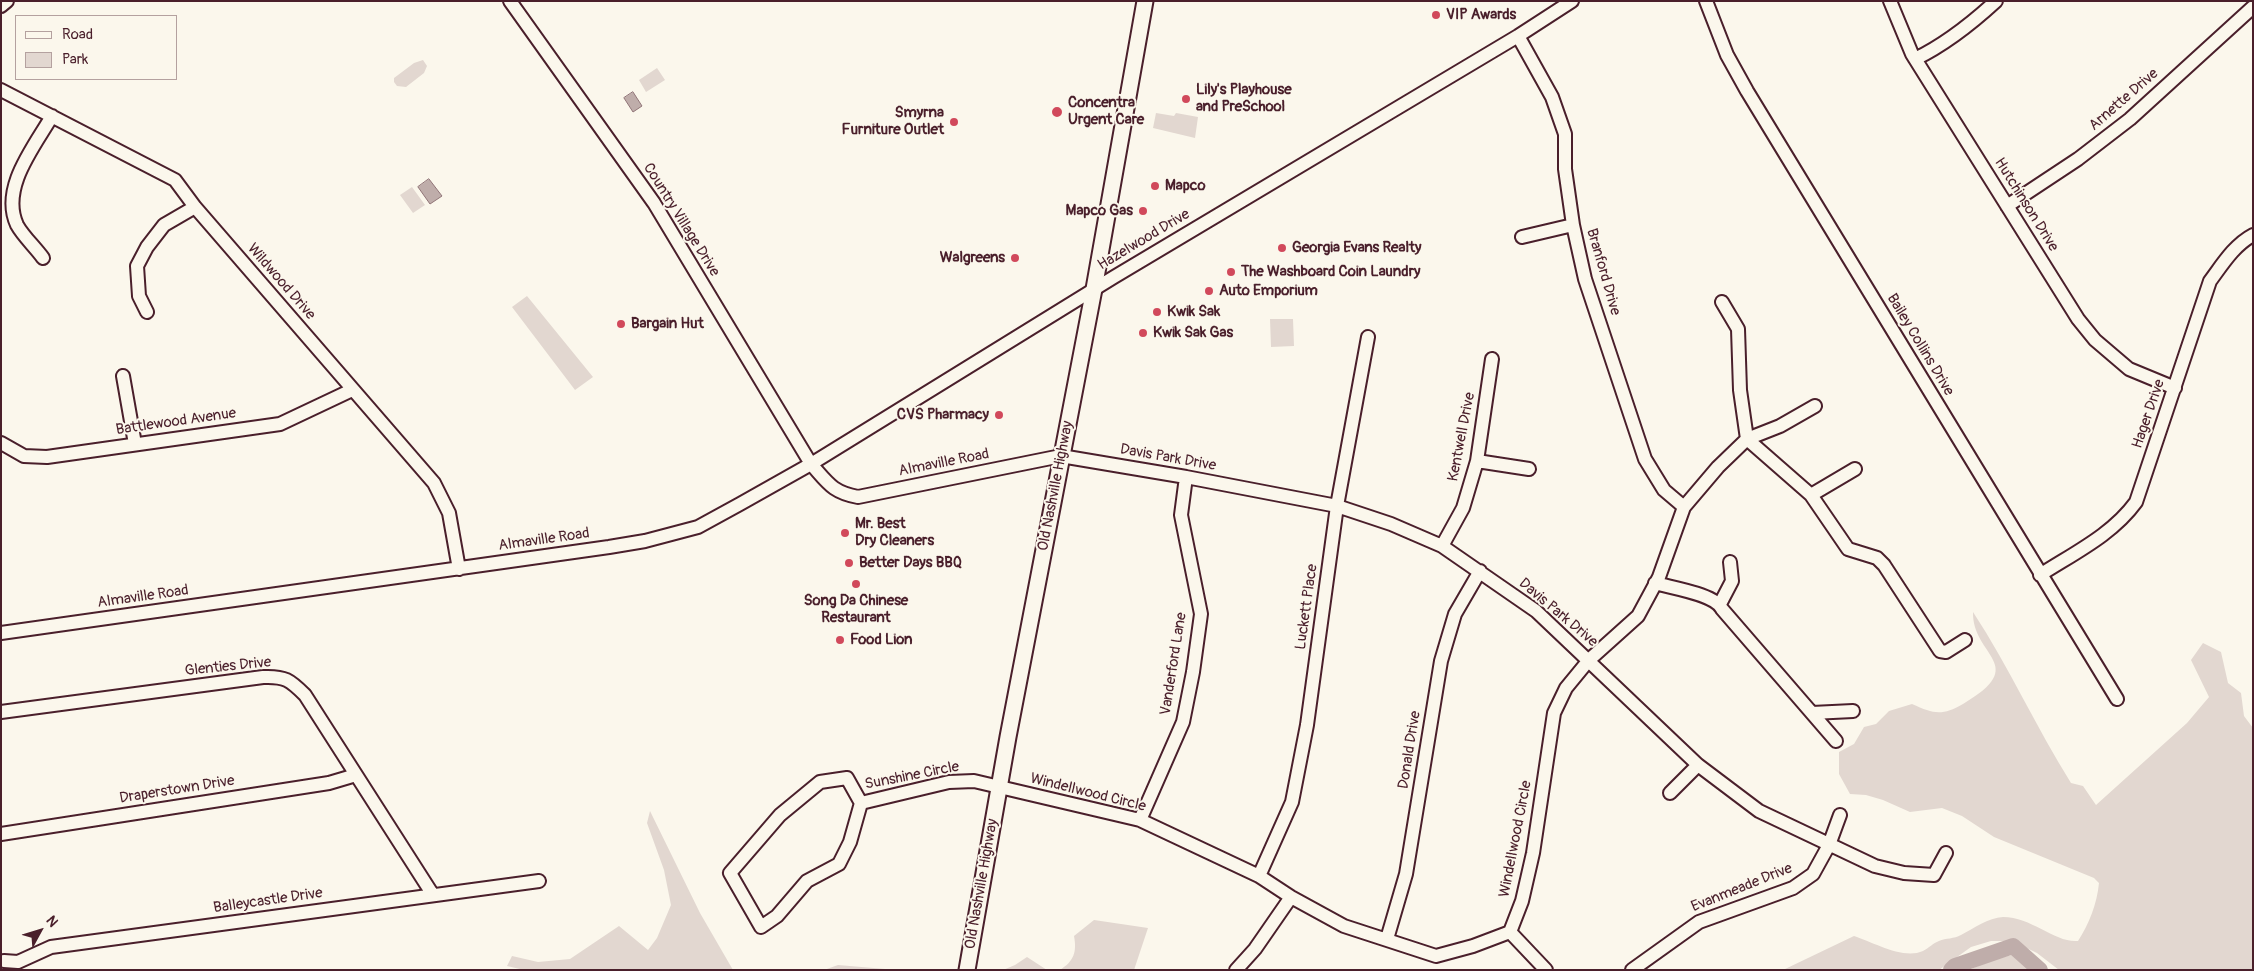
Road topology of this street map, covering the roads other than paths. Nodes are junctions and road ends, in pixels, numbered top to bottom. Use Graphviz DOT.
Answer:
graph roads {
  1 [pos="7,1"];
  2 [pos="510,1"];
  3 [pos="1145,1"];
  4 [pos="1572,1"];
  5 [pos="1706,1"];
  6 [pos="1890,1"];
  7 [pos="1996,1"];
  8 [pos="1,6"];
  9 [pos="2253,7"];
  10 [pos="1518,36"];
  11 [pos="1915,59"];
  12 [pos="1,90"];
  13 [pos="52,116"];
  14 [pos="2007,206"];
  15 [pos="195,207"];
  16 [pos="1573,225"];
  17 [pos="2253,236"];
  18 [pos="1522,237"];
  19 [pos="43,258"];
  20 [pos="1094,289"];
  21 [pos="1722,302"];
  22 [pos="147,312"];
  23 [pos="1368,336"];
  24 [pos="1492,359"];
  25 [pos="123,376"];
  26 [pos="2175,388"];
  27 [pos="352,390"];
  28 [pos="1815,406"];
  29 [pos="1747,440"];
  30 [pos="1,443"];
  31 [pos="135,444"];
  32 [pos="1061,456"];
  33 [pos="1477,461"];
  34 [pos="811,464"];
  35 [pos="1529,469"];
  36 [pos="1855,469"];
  37 [pos="1186,477"];
  38 [pos="1811,495"];
  39 [pos="1338,506"];
  40 [pos="1684,507"];
  41 [pos="1442,546"];
  42 [pos="1730,562"];
  43 [pos="458,568"];
  44 [pos="1480,571"];
  45 [pos="2040,575"];
  46 [pos="1655,583"];
  47 [pos="1720,604"];
  48 [pos="1,632"];
  49 [pos="1965,640"];
  50 [pos="1589,660"];
  51 [pos="2117,699"];
  52 [pos="1853,711"];
  53 [pos="1,712"];
  54 [pos="1812,713"];
  55 [pos="1836,740"];
  56 [pos="1698,765"];
  57 [pos="356,775"];
  58 [pos="999,788"];
  59 [pos="1670,793"];
  60 [pos="861,802"];
  61 [pos="1840,815"];
  62 [pos="1140,820"];
  63 [pos="1,834"];
  64 [pos="1829,845"];
  65 [pos="1946,853"];
  66 [pos="1259,876"];
  67 [pos="539,881"];
  68 [pos="433,895"];
  69 [pos="1291,897"];
  70 [pos="1510,932"];
  71 [pos="1387,939"];
  72 [pos="5,963"];
  73 [pos="967,970"];
  74 [pos="1236,970"];
  75 [pos="1546,970"];
  76 [pos="1632,970"];
  1 -- 8 [label="street"];
  2 -- 34 [label="street, Country Village Drive"];
  3 -- 20 [label="main road, Old Nashville Highway"];
  4 -- 10 [label="street, Hazelwood Drive"];
  5 -- 45 [label="street, Bailey Collins Drive"];
  6 -- 11 [label="street, Hutchinson Drive"];
  7 -- 11 [label="street"];
  9 -- 14 [label="street, Arnette Drive"];
  10 -- 16 [label="street, Branford Drive"];
  10 -- 20 [label="street, Hazelwood Drive"];
  11 -- 14 [label="street, Hutchinson Drive"];
  12 -- 13 [label="street, Wildwood Drive"];
  13 -- 15 [label="street, Wildwood Drive"];
  13 -- 19 [label="street"];
  14 -- 26 [label="street, Hutchinson Drive"];
  15 -- 22 [label="street"];
  15 -- 27 [label="street, Wildwood Drive"];
  16 -- 18 [label="street"];
  16 -- 40 [label="street, Branford Drive"];
  17 -- 26 [label="street, Hager Drive"];
  20 -- 32 [label="main road, Old Nashville Highway"];
  20 -- 34 [label="street, Hazelwood Drive"];
  21 -- 29 [label="street"];
  23 -- 39 [label="street, Luckett Place"];
  24 -- 33 [label="street, Kentwell Drive"];
  25 -- 31 [label="street"];
  26 -- 45 [label="street, Hager Drive"];
  27 -- 31 [label="street, Battlewood Avenue"];
  27 -- 43 [label="street, Wildwood Drive"];
  28 -- 29 [label="street, Windellwood Circle"];
  29 -- 38 [label="street"];
  29 -- 40 [label="street, Windellwood Circle"];
  30 -- 31 [label="street, Battlewood Avenue"];
  32 -- 34 [label="street, Almaville Road"];
  32 -- 37 [label="street, Davis Park Drive"];
  32 -- 58 [label="main road, Old Nashville Highway"];
  33 -- 35 [label="street"];
  33 -- 41 [label="street, Kentwell Drive"];
  34 -- 43 [label="street, Almaville Road"];
  36 -- 38 [label="street"];
  37 -- 39 [label="street, Davis Park Drive"];
  37 -- 62 [label="street, Vanderford Lane"];
  38 -- 49 [label="street"];
  39 -- 41 [label="street, Davis Park Drive"];
  39 -- 66 [label="street, Luckett Place"];
  40 -- 46 [label="street, Windellwood Circle"];
  41 -- 44 [label="street, Davis Park Drive"];
  42 -- 47 [label="street"];
  43 -- 48 [label="street, Almaville Road"];
  44 -- 50 [label="street, Davis Park Drive"];
  44 -- 71 [label="street, Donald Drive"];
  45 -- 51 [label="street, Bailey Collins Drive"];
  46 -- 47 [label="street"];
  46 -- 50 [label="street, Windellwood Circle"];
  47 -- 54 [label="street"];
  50 -- 56 [label="street, Davis Park Drive"];
  50 -- 70 [label="street, Windellwood Circle"];
  52 -- 54 [label="street"];
  53 -- 57 [label="street, Glenties Drive"];
  54 -- 55 [label="street"];
  56 -- 59 [label="street"];
  56 -- 64 [label="street, Davis Park Drive"];
  57 -- 63 [label="street, Draperstown Drive"];
  57 -- 68 [label="street, Glenties Drive"];
  58 -- 60 [label="street, Sunshine Circle"];
  58 -- 62 [label="street, Windellwood Circle"];
  58 -- 73 [label="main road, Old Nashville Highway"];
  60 -- 60 [label="street, Sunshine Circle"];
  61 -- 64 [label="street, Evanmeade Drive"];
  62 -- 66 [label="street, Windellwood Circle"];
  64 -- 65 [label="street, Davis Park Drive"];
  64 -- 76 [label="street, Evanmeade Drive"];
  66 -- 69 [label="street, Windellwood Circle"];
  67 -- 68 [label="street, Balleycastle Drive"];
  68 -- 72 [label="street, Balleycastle Drive"];
  69 -- 71 [label="street, Windellwood Circle"];
  69 -- 74 [label="street"];
  70 -- 71 [label="street, Windellwood Circle"];
  70 -- 75 [label="street"];
}
